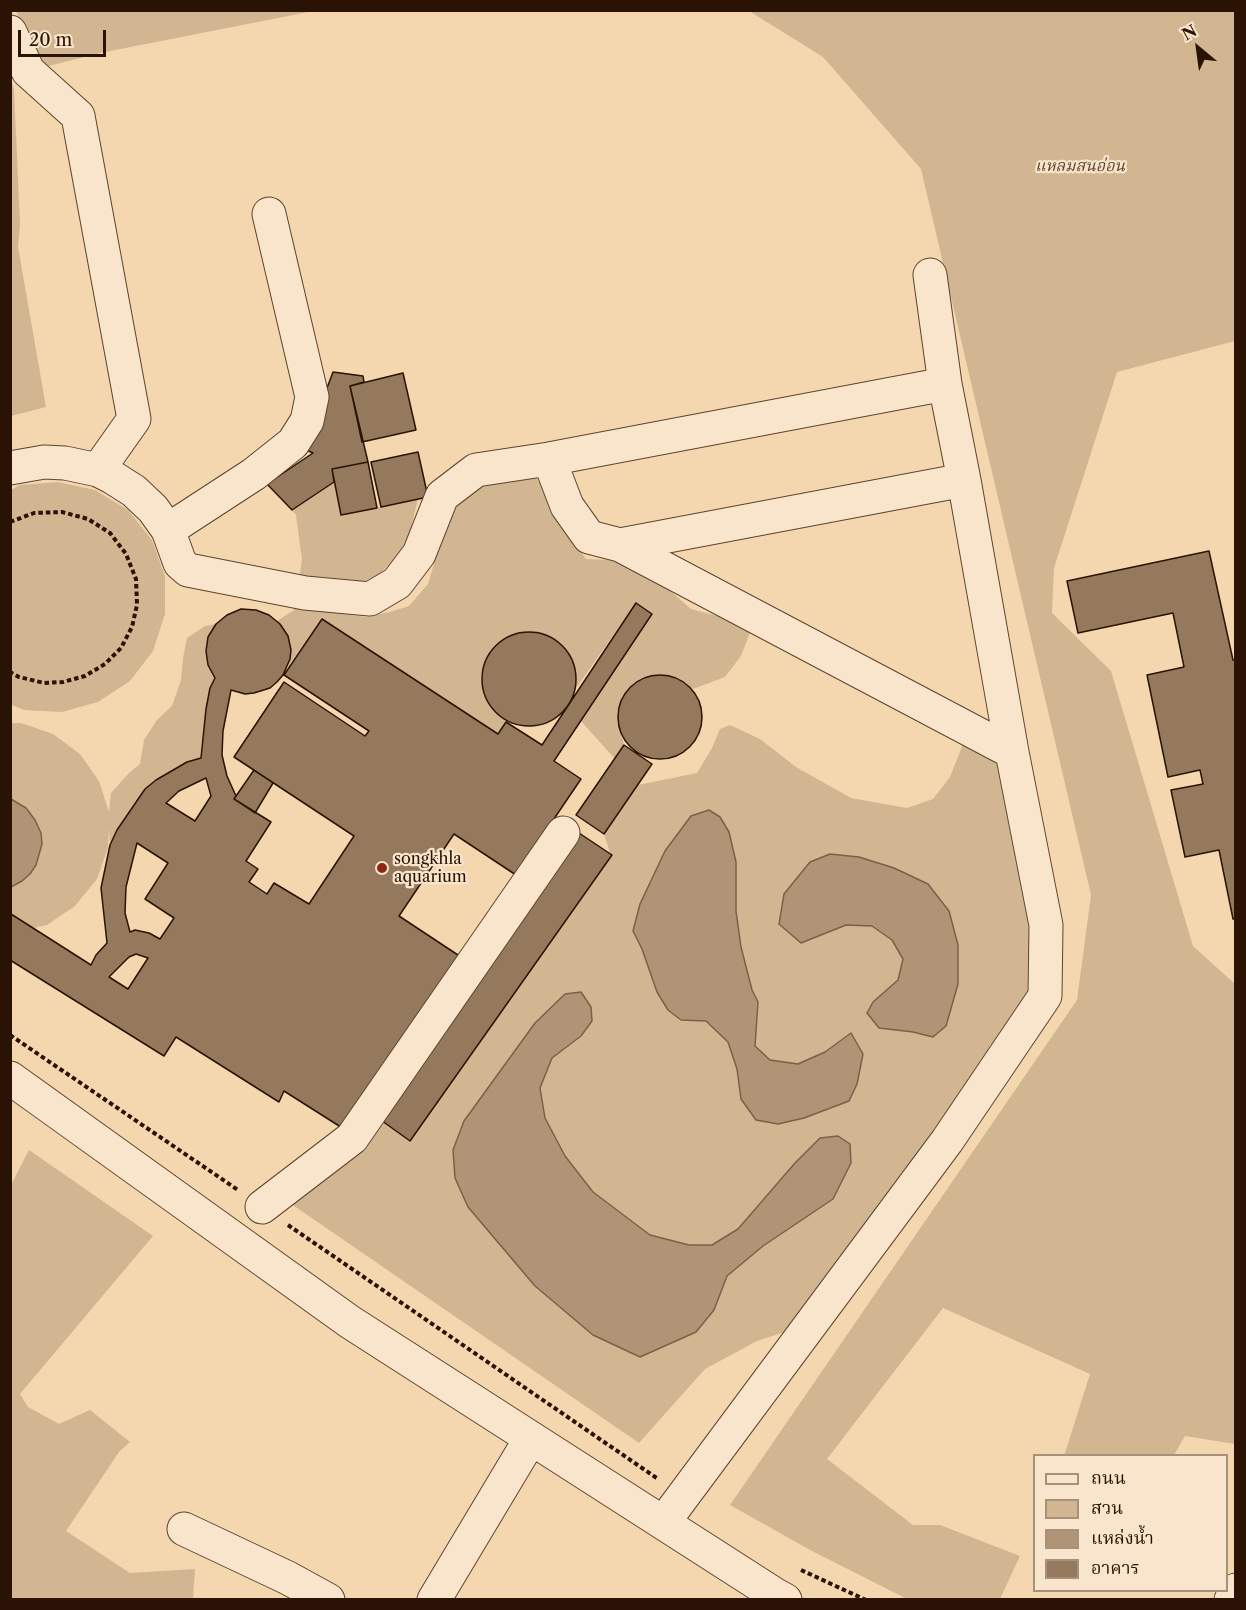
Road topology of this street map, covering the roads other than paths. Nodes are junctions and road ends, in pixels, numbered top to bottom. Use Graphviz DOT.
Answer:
graph roads {
  1 [pos="10,32"];
  2 [pos="269,214"];
  3 [pos="930,275"];
  4 [pos="945,384"];
  5 [pos="549,459"];
  6 [pos="10,468"];
  7 [pos="98,470"];
  8 [pos="964,480"];
  9 [pos="168,530"];
  10 [pos="620,545"];
  11 [pos="1012,752"];
  12 [pos="563,833"];
  13 [pos="10,1078"];
  14 [pos="262,1207"];
  15 [pos="531,1438"];
  16 [pos="663,1523"];
  17 [pos="184,1529"];
  18 [pos="1236,1590"];
  19 [pos="328,1599"];
  20 [pos="434,1599"];
  21 [pos="785,1599"];
  22 [pos="1231,1599"];
  1 -- 7 [label="street"];
  2 -- 9 [label="street"];
  3 -- 4 [label="street"];
  4 -- 5 [label="street"];
  4 -- 8 [label="street"];
  5 -- 9 [label="street"];
  5 -- 10 [label="street"];
  6 -- 7 [label="street"];
  7 -- 9 [label="street"];
  8 -- 10 [label="street"];
  8 -- 11 [label="street"];
  10 -- 11 [label="street"];
  11 -- 16 [label="street"];
  12 -- 14 [label="street"];
  13 -- 15 [label="street"];
  15 -- 16 [label="street"];
  15 -- 20 [label="street"];
  16 -- 21 [label="street"];
  17 -- 19 [label="street"];
  18 -- 22 [label="street"];
}
